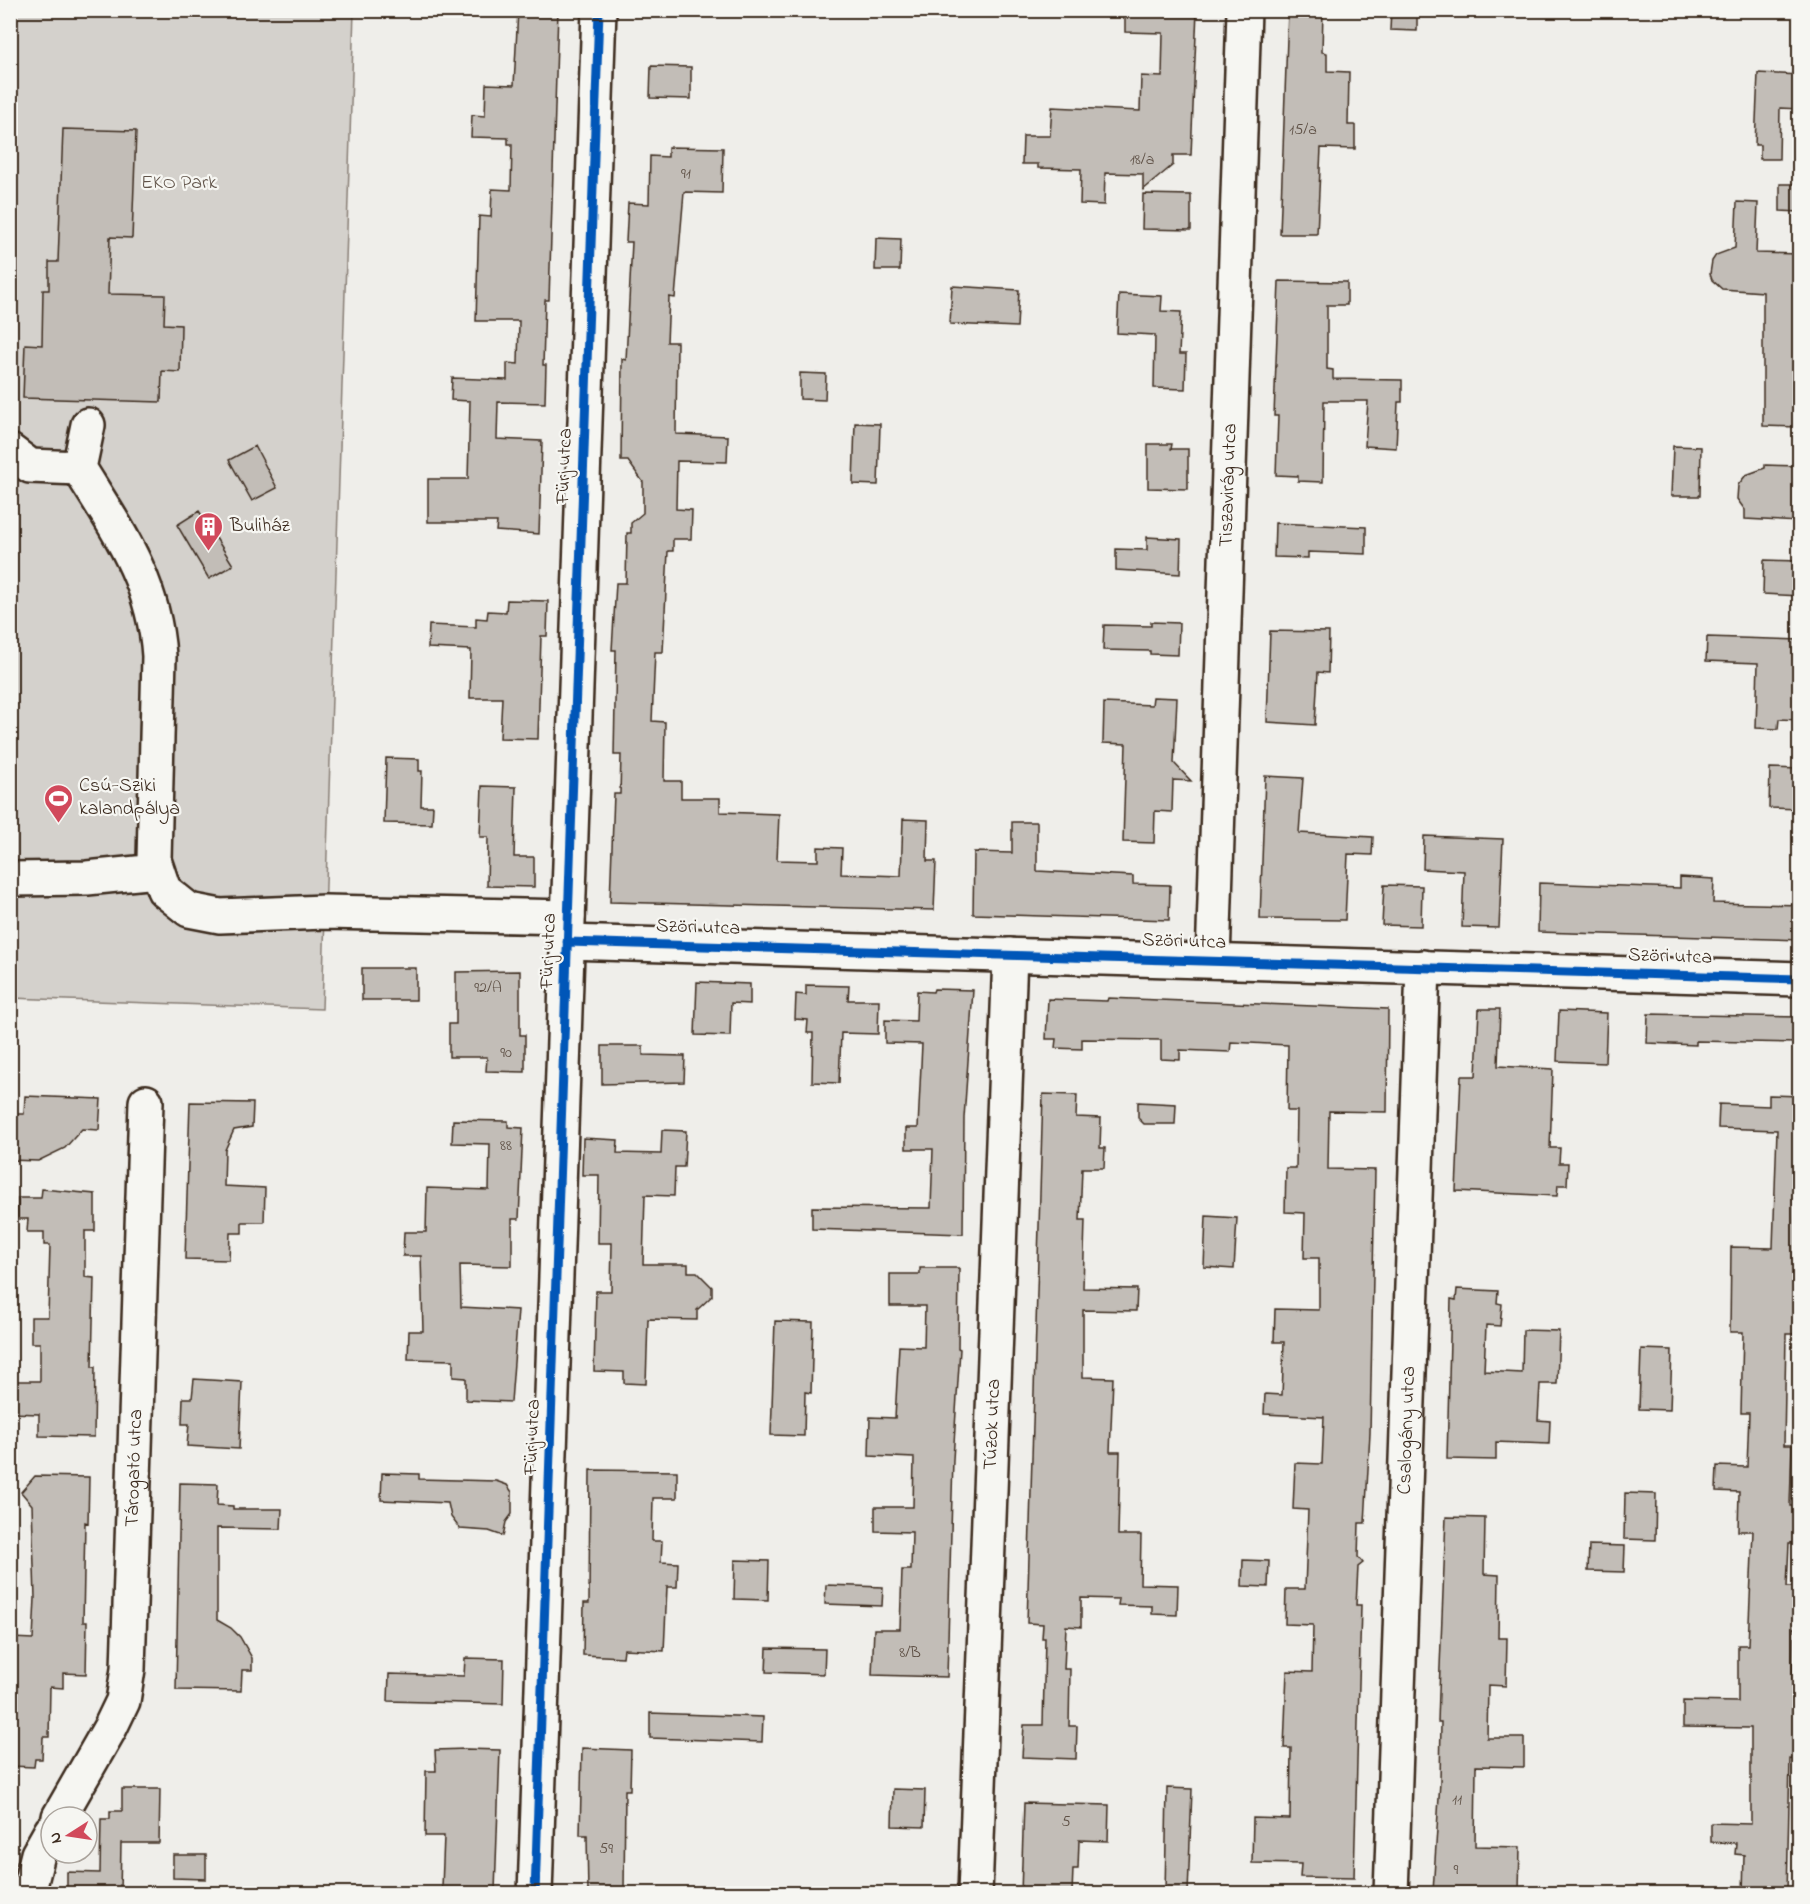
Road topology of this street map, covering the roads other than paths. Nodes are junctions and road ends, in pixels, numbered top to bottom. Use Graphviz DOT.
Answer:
graph roads {
  1 [pos="599,10"];
  2 [pos="1244,10"];
  3 [pos="87,425"];
  4 [pos="10,451"];
  5 [pos="79,468"];
  6 [pos="157,871"];
  7 [pos="10,879"];
  8 [pos="568,930"];
  9 [pos="1010,955"];
  10 [pos="1213,961"];
  11 [pos="1423,967"];
  12 [pos="1800,979"];
  13 [pos="146,1102"];
  14 [pos="66,1805"];
  15 [pos="39,1852"];
  16 [pos="28,1893"];
  17 [pos="535,1893"];
  18 [pos="975,1893"];
  19 [pos="1391,1893"];
  1 -- 8 [label="street, Fürj utca"];
  2 -- 10 [label="street, Tiszavirág utca"];
  3 -- 5 [label="street"];
  4 -- 5 [label="street"];
  5 -- 6 [label="street"];
  6 -- 7 [label="street"];
  6 -- 8 [label="street, Szöri utca"];
  8 -- 9 [label="street, Szöri utca"];
  8 -- 17 [label="street, Fürj utca"];
  9 -- 10 [label="street, Szöri utca"];
  9 -- 18 [label="street, Túzok utca"];
  10 -- 11 [label="street, Szöri utca"];
  11 -- 12 [label="street, Szöri utca"];
  11 -- 19 [label="street, Csalogány utca"];
  13 -- 14 [label="street, Tárogató utca"];
  15 -- 16 [label="street"];
}
